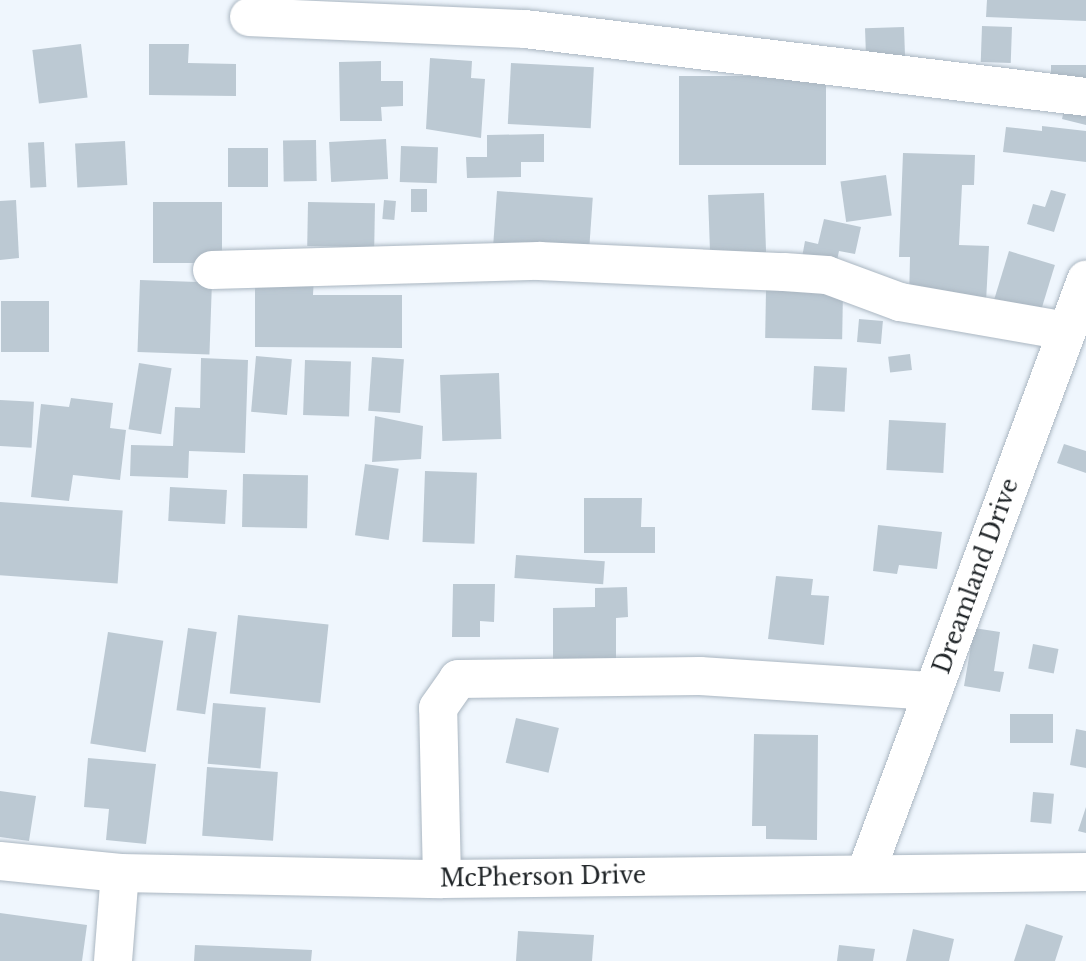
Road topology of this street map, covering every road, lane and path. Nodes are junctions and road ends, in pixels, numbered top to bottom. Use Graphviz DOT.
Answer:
graph roads {
  1 [pos="249,17"];
  2 [pos="1086,97"];
  3 [pos="212,270"];
  4 [pos="1086,280"];
  5 [pos="1067,331"];
  6 [pos="933,691"];
  7 [pos="0,862"];
  8 [pos="866,872"];
  9 [pos="1086,872"];
  10 [pos="120,873"];
  11 [pos="442,878"];
  12 [pos="113,961"];
  1 -- 2 [label="street"];
  3 -- 5 [label="street"];
  4 -- 5 [label="street, Dreamland Drive"];
  5 -- 6 [label="street, Dreamland Drive"];
  6 -- 8 [label="street, Dreamland Drive"];
  6 -- 11 [label="street"];
  7 -- 10 [label="street, McPherson Drive"];
  8 -- 9 [label="street, McPherson Drive"];
  8 -- 11 [label="street, McPherson Drive"];
  10 -- 11 [label="street, McPherson Drive"];
  10 -- 12 [label="street"];
}
